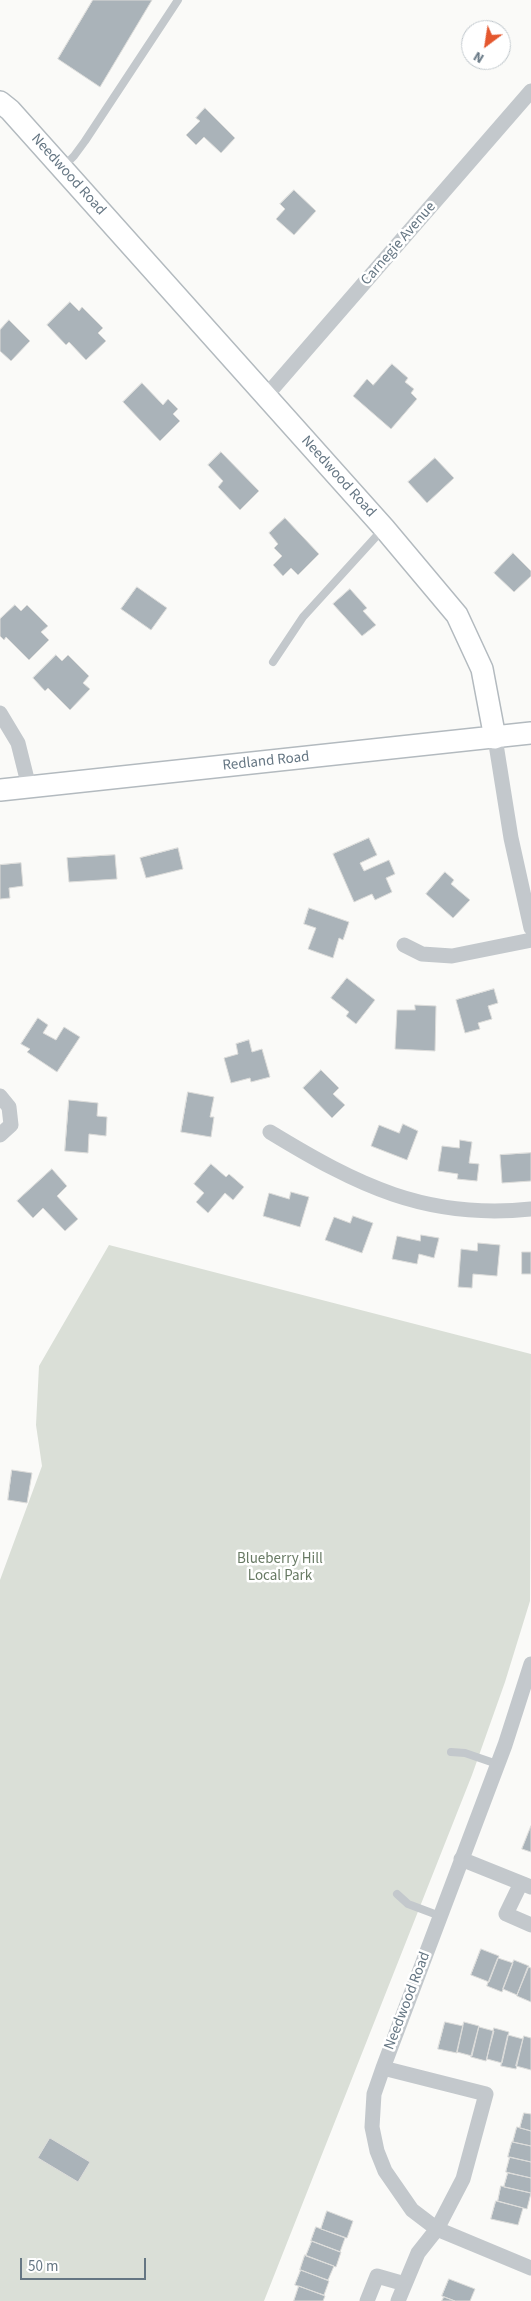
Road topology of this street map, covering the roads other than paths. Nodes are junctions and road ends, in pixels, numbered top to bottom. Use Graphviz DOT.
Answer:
graph roads {
  1 [pos="178,0"];
  2 [pos="531,91"];
  3 [pos="0,102"];
  4 [pos="62,168"];
  5 [pos="266,396"];
  6 [pos="384,528"];
  7 [pos="273,662"];
  8 [pos="0,713"];
  9 [pos="531,733"];
  10 [pos="495,738"];
  11 [pos="29,787"];
  12 [pos="0,790"];
  13 [pos="531,928"];
  14 [pos="531,940"];
  15 [pos="404,945"];
  16 [pos="0,1096"];
  17 [pos="270,1132"];
  18 [pos="0,1135"];
  19 [pos="531,1209"];
  20 [pos="531,1667"];
  21 [pos="452,1752"];
  22 [pos="497,1764"];
  23 [pos="462,1859"];
  24 [pos="526,1885"];
  25 [pos="397,1894"];
  26 [pos="440,1916"];
  27 [pos="531,1925"];
  28 [pos="383,2068"];
  29 [pos="437,2229"];
  30 [pos="531,2268"];
  31 [pos="404,2284"];
  32 [pos="367,2301"];
  33 [pos="398,2301"];
  1 -- 4 [label="lane"];
  2 -- 5 [label="street, Carnegie Avenue"];
  3 -- 4 [label="street, Needwood Road"];
  4 -- 5 [label="street, Needwood Road"];
  5 -- 6 [label="street, Needwood Road"];
  6 -- 7 [label="lane"];
  6 -- 10 [label="street, Needwood Road"];
  8 -- 11 [label="street"];
  9 -- 10 [label="street, Redland Road"];
  10 -- 11 [label="street, Redland Road"];
  10 -- 13 [label="street, Needwood Road"];
  11 -- 12 [label="street, Redland Road"];
  14 -- 15 [label="street"];
  16 -- 18 [label="street"];
  17 -- 19 [label="street"];
  20 -- 22 [label="street, Needwood Road"];
  21 -- 22 [label="lane"];
  22 -- 23 [label="street, Needwood Road"];
  23 -- 24 [label="street"];
  23 -- 26 [label="street, Needwood Road"];
  24 -- 27 [label="street"];
  25 -- 26 [label="lane"];
  26 -- 28 [label="street, Needwood Road"];
  28 -- 29 [label="street, Needwood Road"];
  28 -- 29 [label="street"];
  29 -- 30 [label="street, Needwood Road"];
  29 -- 31 [label="street"];
  31 -- 32 [label="street"];
  31 -- 33 [label="street"];
}
